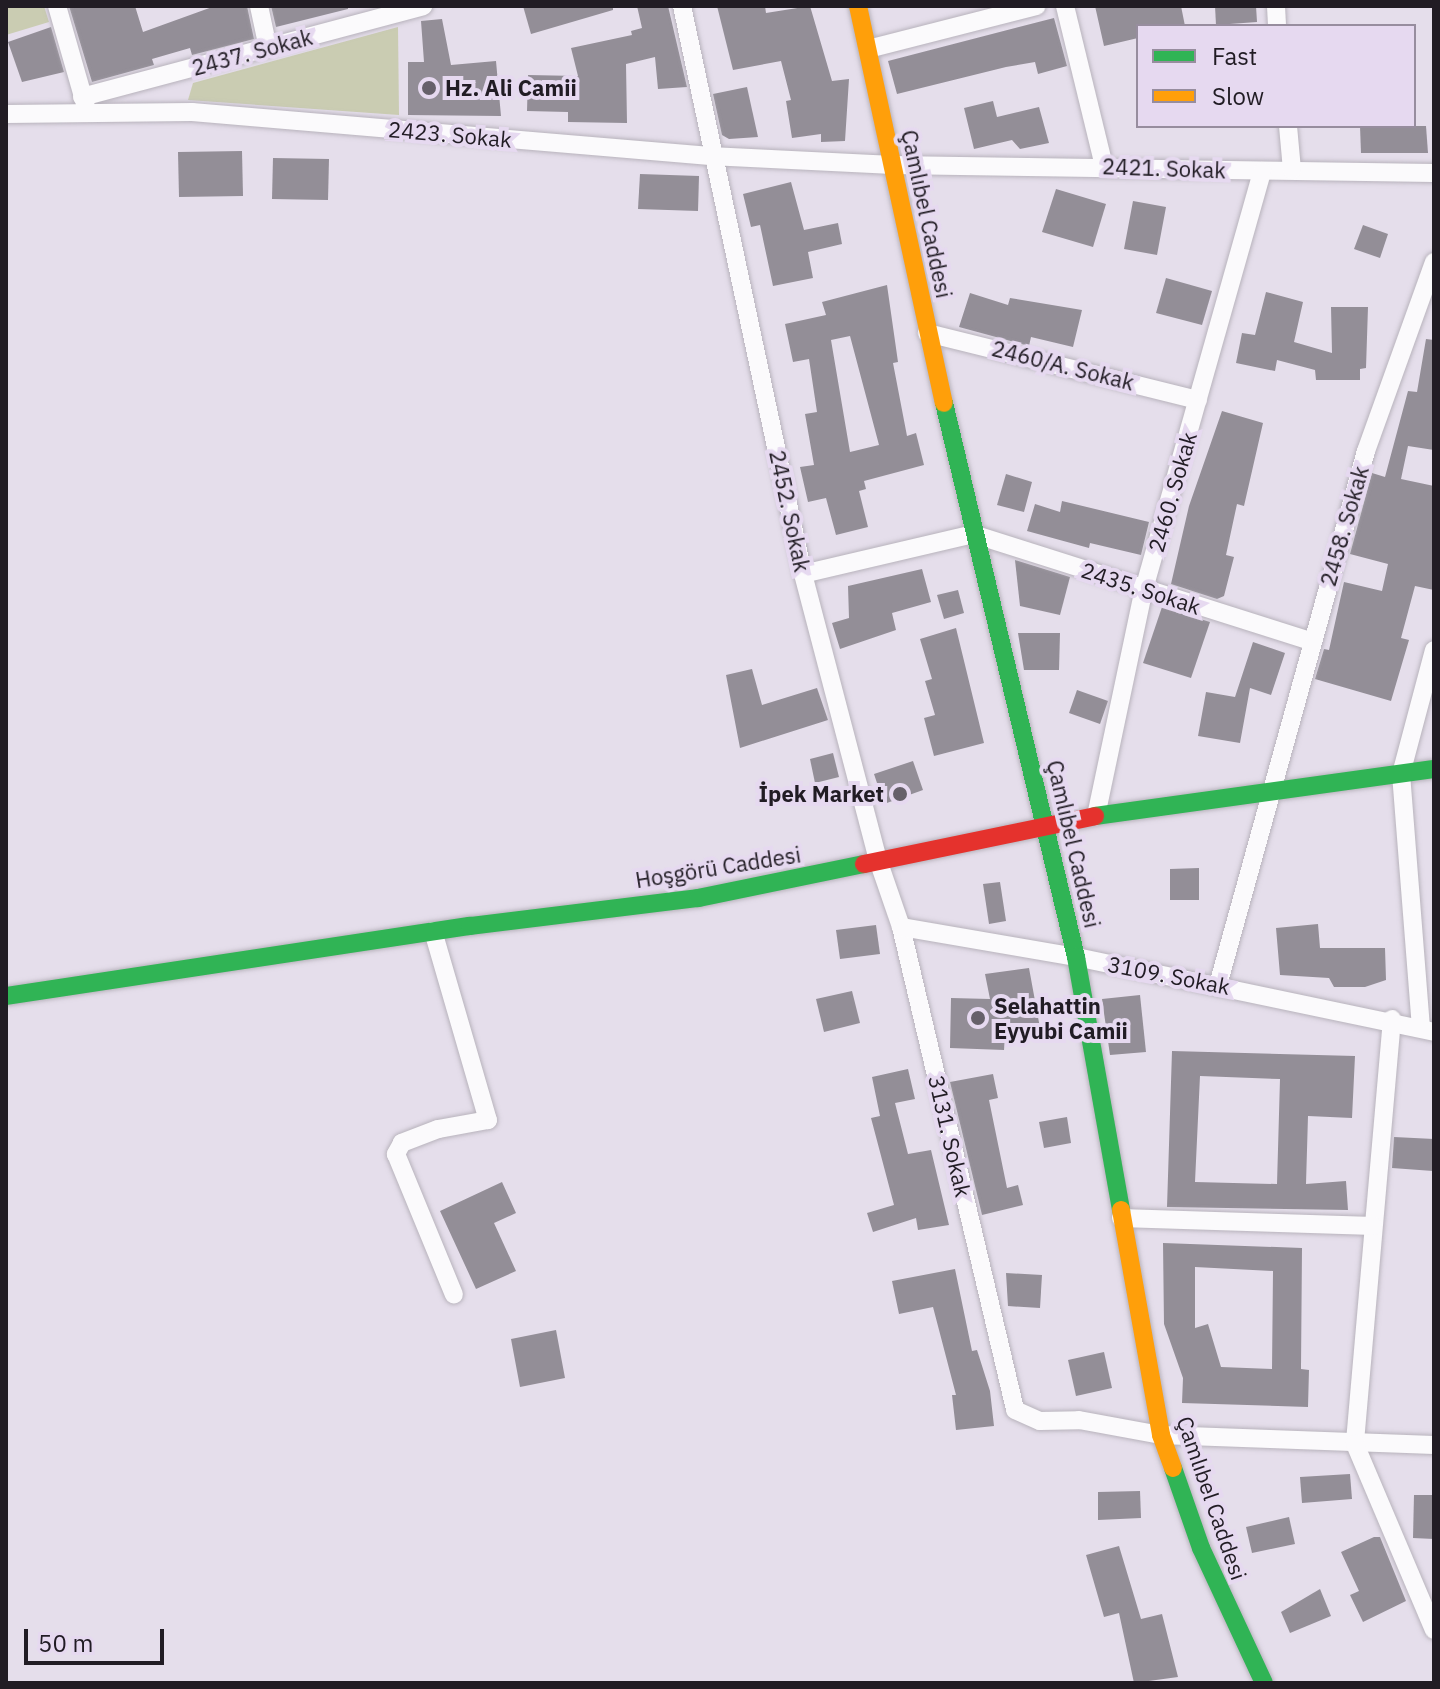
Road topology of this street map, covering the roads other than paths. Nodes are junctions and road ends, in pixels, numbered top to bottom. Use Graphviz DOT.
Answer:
graph roads {
  1 [pos="57,6"];
  2 [pos="259,6"];
  3 [pos="423,6"];
  4 [pos="682,6"];
  5 [pos="858,6"];
  6 [pos="1037,6"];
  7 [pos="1065,6"];
  8 [pos="268,48"];
  9 [pos="868,49"];
  10 [pos="85,105"];
  11 [pos="6,114"];
  12 [pos="1288,128"];
  13 [pos="710,156"];
  14 [pos="893,165"];
  15 [pos="1104,166"];
  16 [pos="1292,170"];
  17 [pos="1262,171"];
  18 [pos="1434,173"];
  19 [pos="1434,262"];
  20 [pos="927,333"];
  21 [pos="1198,400"];
  22 [pos="973,534"];
  23 [pos="803,574"];
  24 [pos="1144,589"];
  25 [pos="1310,641"];
  26 [pos="1434,650"];
  27 [pos="1434,769"];
  28 [pos="1401,774"];
  29 [pos="1269,794"];
  30 [pos="1096,816"];
  31 [pos="1044,827"];
  32 [pos="879,863"];
  33 [pos="901,927"];
  34 [pos="433,931"];
  35 [pos="1076,957"];
  36 [pos="1218,985"];
  37 [pos="6,996"];
  38 [pos="1392,1019"];
  39 [pos="1428,1030"];
  40 [pos="1121,1218"];
  41 [pos="1373,1226"];
  42 [pos="454,1295"];
  43 [pos="1161,1435"];
  44 [pos="1355,1444"];
  45 [pos="1434,1445"];
  46 [pos="1434,1630"];
  47 [pos="1264,1683"];
  1 -- 10 [label="street"];
  2 -- 8 [label="street"];
  3 -- 8 [label="street, 2437. Sokak"];
  4 -- 13 [label="street, 2452. Sokak"];
  5 -- 9 [label="street, Çamlıbel Caddesi"];
  6 -- 9 [label="street"];
  7 -- 15 [label="street"];
  8 -- 10 [label="street, 2437. Sokak"];
  9 -- 14 [label="street, Çamlıbel Caddesi"];
  10 -- 11 [label="street, 2423. Sokak"];
  10 -- 13 [label="street, 2423. Sokak"];
  12 -- 16 [label="street"];
  13 -- 14 [label="street, 2423. Sokak"];
  13 -- 23 [label="street, 2452. Sokak"];
  14 -- 15 [label="street, 2421. Sokak"];
  14 -- 20 [label="street, Çamlıbel Caddesi"];
  15 -- 17 [label="street, 2421. Sokak"];
  16 -- 17 [label="street, 2421. Sokak"];
  16 -- 18 [label="street, 2421. Sokak"];
  17 -- 21 [label="street, 2460. Sokak"];
  19 -- 25 [label="street, 2458. Sokak"];
  20 -- 21 [label="street, 2460/A. Sokak"];
  20 -- 22 [label="street, Çamlıbel Caddesi"];
  21 -- 24 [label="street, 2460. Sokak"];
  22 -- 23 [label="street"];
  22 -- 24 [label="street, 2435. Sokak"];
  22 -- 31 [label="street, Çamlıbel Caddesi"];
  23 -- 32 [label="street, 2452. Sokak"];
  24 -- 25 [label="street, 2435. Sokak"];
  24 -- 30 [label="street, 2460. Sokak"];
  25 -- 29 [label="street, 2458. Sokak"];
  26 -- 28 [label="street"];
  27 -- 28 [label="street, Hoşgörü Caddesi"];
  28 -- 29 [label="street, Hoşgörü Caddesi"];
  28 -- 39 [label="street"];
  29 -- 30 [label="street, Hoşgörü Caddesi"];
  29 -- 36 [label="street, 2458. Sokak"];
  30 -- 31 [label="street, Hoşgörü Caddesi"];
  31 -- 32 [label="street, Hoşgörü Caddesi"];
  31 -- 35 [label="street, Çamlıbel Caddesi"];
  32 -- 33 [label="street, 3131. Sokak"];
  32 -- 34 [label="street, Hoşgörü Caddesi"];
  33 -- 35 [label="street, 3109. Sokak"];
  33 -- 43 [label="street, 3131. Sokak"];
  34 -- 37 [label="street, Hoşgörü Caddesi"];
  34 -- 42 [label="street"];
  35 -- 36 [label="street, 3109. Sokak"];
  35 -- 40 [label="street, Çamlıbel Caddesi"];
  36 -- 38 [label="street, 3109. Sokak"];
  38 -- 39 [label="street, 3109. Sokak"];
  38 -- 41 [label="street"];
  40 -- 41 [label="street"];
  40 -- 43 [label="street, Çamlıbel Caddesi"];
  41 -- 44 [label="street"];
  43 -- 44 [label="street"];
  43 -- 47 [label="street, Çamlıbel Caddesi"];
  44 -- 45 [label="street"];
  44 -- 46 [label="street"];
}
